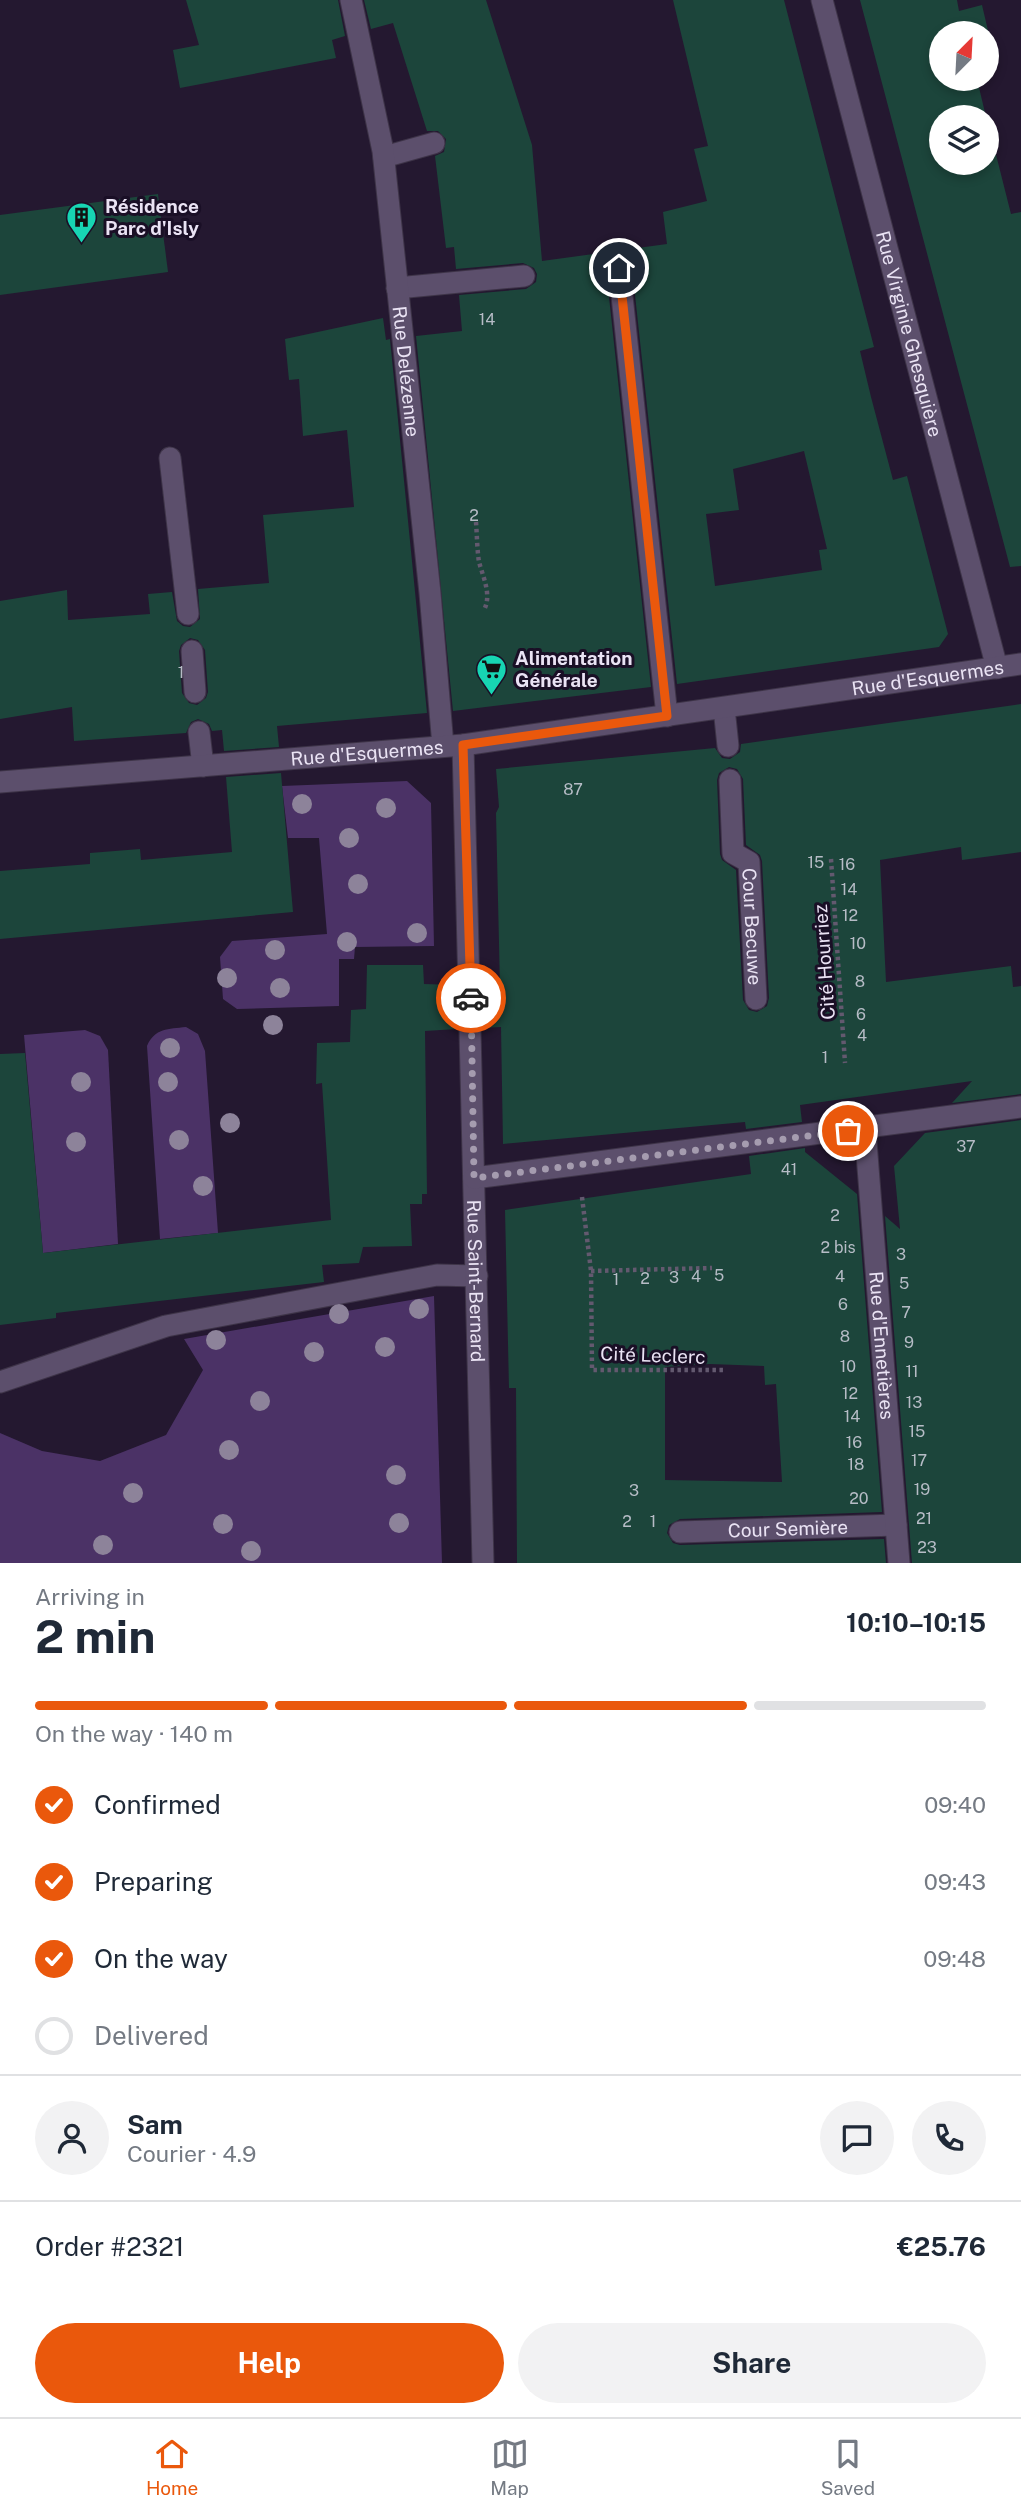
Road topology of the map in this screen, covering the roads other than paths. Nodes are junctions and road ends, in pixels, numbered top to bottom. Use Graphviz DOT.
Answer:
graph roads {
  1 [pos="351,0"];
  2 [pos="822,0"];
  3 [pos="434,143"];
  4 [pos="384,157"];
  5 [pos="619,268"];
  6 [pos="524,276"];
  7 [pos="397,288"];
  8 [pos="170,458"];
  9 [pos="188,614"];
  10 [pos="192,651"];
  11 [pos="1021,664"];
  12 [pos="997,668"];
  13 [pos="195,692"];
  14 [pos="724,708"];
  15 [pos="667,716"];
  16 [pos="200,732"];
  17 [pos="453,746"];
  18 [pos="728,746"];
  19 [pos="203,766"];
  20 [pos="730,780"];
  21 [pos="0,782"];
  22 [pos="756,999"];
  23 [pos="1021,1107"];
  24 [pos="865,1129"];
  25 [pos="474,1178"];
  26 [pos="477,1276"];
  27 [pos="0,1382"];
  28 [pos="896,1525"];
  29 [pos="680,1532"];
  30 [pos="483,1563"];
  31 [pos="899,1563"];
  1 -- 4 [label="street, Rue Delézenne"];
  2 -- 12 [label="street, Rue Virginie Ghesquière"];
  3 -- 4 [label="street"];
  4 -- 7 [label="street, Rue Delézenne"];
  5 -- 15 [label="street"];
  6 -- 7 [label="street"];
  7 -- 17 [label="street, Rue Delézenne"];
  8 -- 9 [label="street"];
  10 -- 13 [label="street"];
  11 -- 12 [label="street, Rue d'Esquermes"];
  12 -- 14 [label="street, Rue d'Esquermes"];
  14 -- 15 [label="street, Rue d'Esquermes"];
  14 -- 18 [label="street"];
  15 -- 17 [label="street, Rue d'Esquermes"];
  16 -- 19 [label="street"];
  17 -- 19 [label="street, Rue d'Esquermes"];
  17 -- 25 [label="street, Rue Saint-Bernard"];
  19 -- 21 [label="street, Rue d'Esquermes"];
  20 -- 22 [label="street, Cour Becuwe"];
  23 -- 24 [label="street"];
  24 -- 25 [label="street"];
  24 -- 28 [label="street, Rue d'Ennetières"];
  25 -- 26 [label="street, Rue Saint-Bernard"];
  26 -- 27 [label="street"];
  26 -- 30 [label="street, Rue Saint-Bernard"];
  28 -- 29 [label="street, Cour Semière"];
  28 -- 31 [label="street, Rue d'Ennetières"];
}
